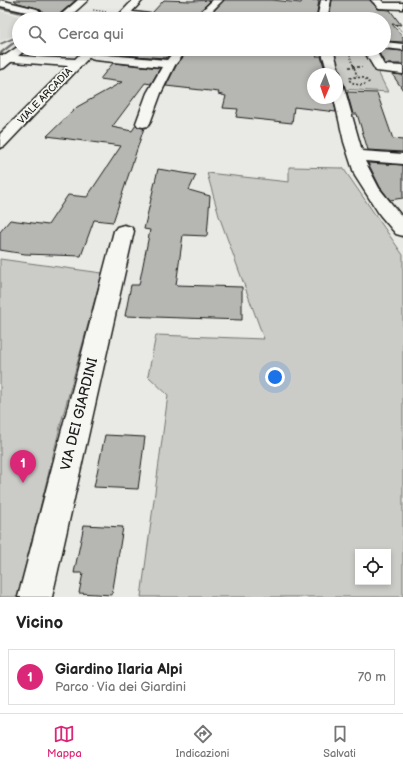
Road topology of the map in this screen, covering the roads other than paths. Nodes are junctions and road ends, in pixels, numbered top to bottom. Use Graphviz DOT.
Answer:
graph roads {
  1 [pos="83,0"];
  2 [pos="138,0"];
  3 [pos="218,0"];
  4 [pos="326,0"];
  5 [pos="0,3"];
  6 [pos="379,3"];
  7 [pos="148,5"];
  8 [pos="403,6"];
  9 [pos="36,12"];
  10 [pos="69,12"];
  11 [pos="127,12"];
  12 [pos="142,12"];
  13 [pos="205,12"];
  14 [pos="323,12"];
  15 [pos="391,45"];
  16 [pos="403,46"];
  17 [pos="12,54"];
  18 [pos="88,56"];
  19 [pos="114,56"];
  20 [pos="176,56"];
  21 [pos="329,56"];
  22 [pos="373,56"];
  23 [pos="3,60"];
  24 [pos="78,63"];
  25 [pos="170,64"];
  26 [pos="333,68"];
  27 [pos="403,70"];
  28 [pos="343,104"];
  29 [pos="143,123"];
  30 [pos="0,144"];
  31 [pos="356,155"];
  32 [pos="403,159"];
  33 [pos="403,230"];
  34 [pos="124,231"];
  35 [pos="36,597"];
  1 -- 10 [label="street"];
  2 -- 11 [label="street"];
  3 -- 13 [label="street"];
  4 -- 14 [label="street"];
  5 -- 9 [label="street"];
  6 -- 8 [label="street"];
  7 -- 12 [label="street"];
  15 -- 16 [label="street"];
  17 -- 23 [label="street"];
  18 -- 24 [label="street, VIALE ARCADIA"];
  19 -- 25 [label="street"];
  20 -- 25 [label="street"];
  21 -- 26 [label="street"];
  22 -- 27 [label="street"];
  23 -- 24 [label="street"];
  24 -- 30 [label="street, VIALE ARCADIA"];
  25 -- 29 [label="street"];
  28 -- 31 [label="street"];
  31 -- 32 [label="street"];
  31 -- 33 [label="street"];
  34 -- 35 [label="street, VIA DEI GIARDINI"];
}
